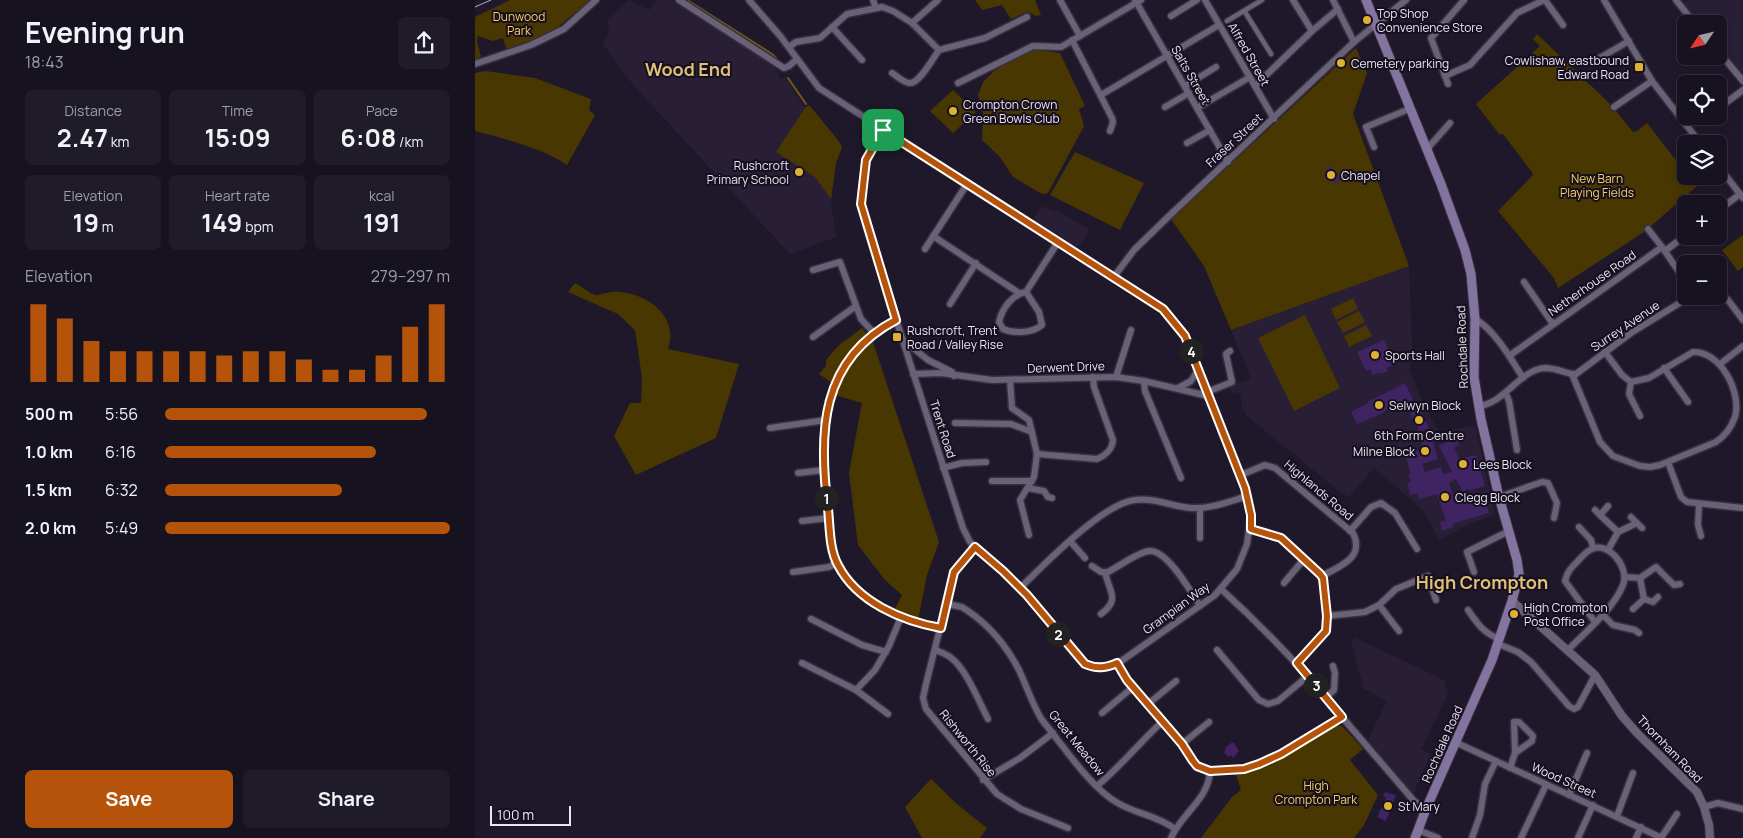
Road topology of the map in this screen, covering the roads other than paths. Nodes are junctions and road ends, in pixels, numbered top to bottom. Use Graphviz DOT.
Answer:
graph roads {
  1 [pos="597,0"];
  2 [pos="679,0"];
  3 [pos="749,0"];
  4 [pos="873,0"];
  5 [pos="938,0"];
  6 [pos="1060,0"];
  7 [pos="1197,0"];
  8 [pos="1205,0"];
  9 [pos="1262,0"];
  10 [pos="1293,0"];
  11 [pos="1333,0"];
  12 [pos="1366,0"];
  13 [pos="1406,0"];
  14 [pos="1464,0"];
  15 [pos="1545,0"];
  16 [pos="1604,0"];
  17 [pos="1676,0"];
  18 [pos="1138,1"];
  19 [pos="876,8"];
  20 [pos="1337,9"];
  21 [pos="1245,12"];
  22 [pos="1688,15"];
  23 [pos="1171,16"];
  24 [pos="1027,17"];
  25 [pos="1227,21"];
  26 [pos="912,23"];
  27 [pos="1376,24"];
  28 [pos="1219,25"];
  29 [pos="1563,25"];
  30 [pos="832,27"];
  31 [pos="1312,31"];
  32 [pos="1080,36"];
  33 [pos="1072,40"];
  34 [pos="1629,41"];
  35 [pos="1354,42"];
  36 [pos="789,47"];
  37 [pos="939,50"];
  38 [pos="1271,54"];
  39 [pos="1168,56"];
  40 [pos="797,58"];
  41 [pos="1599,59"];
  42 [pos="863,60"];
  43 [pos="1727,62"];
  44 [pos="475,64"];
  45 [pos="1216,67"];
  46 [pos="892,73"];
  47 [pos="1250,76"];
  48 [pos="1445,76"];
  49 [pos="1652,81"];
  50 [pos="1743,81"];
  51 [pos="958,83"];
  52 [pos="1448,84"];
  53 [pos="1185,86"];
  54 [pos="1255,86"];
  55 [pos="1743,90"];
  56 [pos="1189,93"];
  57 [pos="1101,95"];
  58 [pos="1727,102"];
  59 [pos="1165,107"];
  60 [pos="1614,107"];
  61 [pos="1197,108"];
  62 [pos="1409,109"];
  63 [pos="1274,119"];
  64 [pos="1449,123"];
  65 [pos="883,130"];
  66 [pos="1210,130"];
  67 [pos="1110,131"];
  68 [pos="1694,135"];
  69 [pos="1187,143"];
  70 [pos="1374,147"];
  71 [pos="1427,148"];
  72 [pos="1228,162"];
  73 [pos="1727,178"];
  74 [pos="967,184"];
  75 [pos="1741,196"];
  76 [pos="1727,205"];
  77 [pos="1648,229"];
  78 [pos="933,236"];
  79 [pos="1677,240"];
  80 [pos="1057,242"];
  81 [pos="925,249"];
  82 [pos="1663,249"];
  83 [pos="976,264"];
  84 [pos="1677,269"];
  85 [pos="813,270"];
  86 [pos="1113,278"];
  87 [pos="1524,282"];
  88 [pos="1023,293"];
  89 [pos="1727,299"];
  90 [pos="950,304"];
  91 [pos="1677,305"];
  92 [pos="856,306"];
  93 [pos="896,320"];
  94 [pos="1475,320"];
  95 [pos="1743,320"];
  96 [pos="1553,324"];
  97 [pos="1131,330"];
  98 [pos="874,333"];
  99 [pos="813,337"];
  100 [pos="902,339"];
  101 [pos="1743,346"];
  102 [pos="1229,351"];
  103 [pos="1605,352"];
  104 [pos="1509,356"];
  105 [pos="1720,364"];
  106 [pos="1664,368"];
  107 [pos="1198,370"];
  108 [pos="913,374"];
  109 [pos="1572,374"];
  110 [pos="954,376"];
  111 [pos="1116,377"];
  112 [pos="1093,378"];
  113 [pos="1523,378"];
  114 [pos="1010,380"];
  115 [pos="1144,381"];
  116 [pos="1631,382"];
  117 [pos="1178,388"];
  118 [pos="1207,394"];
  119 [pos="1506,394"];
  120 [pos="1688,402"];
  121 [pos="1479,406"];
  122 [pos="1640,416"];
  123 [pos="826,420"];
  124 [pos="955,423"];
  125 [pos="770,428"];
  126 [pos="1032,432"];
  127 [pos="1517,450"];
  128 [pos="1037,454"];
  129 [pos="987,462"];
  130 [pos="1667,462"];
  131 [pos="943,468"];
  132 [pos="824,470"];
  133 [pos="797,473"];
  134 [pos="1241,475"];
  135 [pos="1181,478"];
  136 [pos="992,481"];
  137 [pos="1032,481"];
  138 [pos="1028,488"];
  139 [pos="1248,496"];
  140 [pos="1499,497"];
  141 [pos="1053,498"];
  142 [pos="1699,504"];
  143 [pos="1608,506"];
  144 [pos="1200,508"];
  145 [pos="1743,508"];
  146 [pos="1631,517"];
  147 [pos="829,518"];
  148 [pos="1554,518"];
  149 [pos="802,521"];
  150 [pos="1579,527"];
  151 [pos="1251,529"];
  152 [pos="1350,530"];
  153 [pos="1509,531"];
  154 [pos="1618,532"];
  155 [pos="1029,534"];
  156 [pos="1701,536"];
  157 [pos="1200,538"];
  158 [pos="1069,541"];
  159 [pos="975,547"];
  160 [pos="1593,548"];
  161 [pos="1417,549"];
  162 [pos="1608,550"];
  163 [pos="1085,558"];
  164 [pos="1304,559"];
  165 [pos="837,563"];
  166 [pos="1092,566"];
  167 [pos="793,572"];
  168 [pos="1105,572"];
  169 [pos="1474,572"];
  170 [pos="1322,576"];
  171 [pos="1625,577"];
  172 [pos="1640,578"];
  173 [pos="1284,583"];
  174 [pos="1020,588"];
  175 [pos="1221,589"];
  176 [pos="1671,593"];
  177 [pos="1658,597"];
  178 [pos="1644,599"];
  179 [pos="1436,600"];
  180 [pos="1512,601"];
  181 [pos="947,604"];
  182 [pos="1379,605"];
  183 [pos="1200,606"];
  184 [pos="1468,610"];
  185 [pos="1633,610"];
  186 [pos="1101,614"];
  187 [pos="1603,615"];
  188 [pos="1327,616"];
  189 [pos="901,617"];
  190 [pos="811,618"];
  191 [pos="1595,622"];
  192 [pos="941,628"];
  193 [pos="1399,631"];
  194 [pos="1639,634"];
  195 [pos="1499,641"];
  196 [pos="936,650"];
  197 [pos="1217,650"];
  198 [pos="1568,650"];
  199 [pos="885,652"];
  200 [pos="1117,663"];
  201 [pos="1297,663"];
  202 [pos="802,664"];
  203 [pos="1333,666"];
  204 [pos="1595,675"];
  205 [pos="1308,676"];
  206 [pos="1176,681"];
  207 [pos="1133,687"];
  208 [pos="856,690"];
  209 [pos="1334,690"];
  210 [pos="1342,691"];
  211 [pos="1326,697"];
  212 [pos="1148,704"];
  213 [pos="1102,713"];
  214 [pos="888,714"];
  215 [pos="1342,717"];
  216 [pos="988,719"];
  217 [pos="1163,721"];
  218 [pos="1209,722"];
  219 [pos="1053,733"];
  220 [pos="1457,743"];
  221 [pos="1182,744"];
  222 [pos="1515,753"];
  223 [pos="1587,753"];
  224 [pos="1496,761"];
  225 [pos="1510,768"];
  226 [pos="1210,771"];
  227 [pos="1633,773"];
  228 [pos="983,780"];
  229 [pos="1546,785"];
  230 [pos="1097,786"];
  231 [pos="1569,795"];
  232 [pos="1593,805"];
  233 [pos="1704,807"];
  234 [pos="1743,808"];
  235 [pos="1426,809"];
  236 [pos="1677,814"];
  237 [pos="1617,816"];
  238 [pos="1641,827"];
  239 [pos="1068,828"];
  240 [pos="1175,829"];
  241 [pos="1417,834"];
  242 [pos="1171,838"];
  243 [pos="1438,838"];
  244 [pos="1471,838"];
  245 [pos="1521,838"];
  246 [pos="1578,838"];
  247 [pos="1636,838"];
  248 [pos="1662,838"];
  249 [pos="1710,838"];
  1 -- 44 [label="street"];
  2 -- 40 [label="street"];
  3 -- 36 [label="street, Grampian Way"];
  4 -- 19 [label="street"];
  5 -- 26 [label="street"];
  6 -- 32 [label="street"];
  7 -- 23 [label="street"];
  8 -- 28 [label="street, Alfred Street"];
  9 -- 21 [label="street"];
  10 -- 31 [label="street"];
  11 -- 20 [label="street"];
  12 -- 27 [label="main road, Rochdale Road"];
  13 -- 27 [label="street, Fraser Street"];
  14 -- 48 [label="street"];
  15 -- 29 [label="street"];
  15 -- 48 [label="street"];
  16 -- 34 [label="street"];
  17 -- 22 [label="street"];
  18 -- 32 [label="street"];
  18 -- 39 [label="street, Salts Street"];
  19 -- 26 [label="street"];
  19 -- 30 [label="street"];
  20 -- 31 [label="street"];
  20 -- 35 [label="street"];
  21 -- 25 [label="street"];
  21 -- 38 [label="street"];
  24 -- 37 [label="street"];
  26 -- 37 [label="street"];
  27 -- 35 [label="street, Fraser Street"];
  27 -- 62 [label="main road, Rochdale Road"];
  28 -- 39 [label="street"];
  28 -- 47 [label="street, Alfred Street"];
  30 -- 36 [label="street"];
  30 -- 42 [label="street"];
  31 -- 54 [label="street"];
  32 -- 33 [label="street"];
  33 -- 51 [label="street"];
  33 -- 57 [label="street"];
  34 -- 41 [label="street"];
  34 -- 49 [label="street"];
  35 -- 63 [label="street, Fraser Street"];
  36 -- 40 [label="street, Grampian Way"];
  37 -- 46 [label="street"];
  39 -- 53 [label="street, Salts Street"];
  39 -- 57 [label="street"];
  40 -- 65 [label="street, Grampian Way"];
  43 -- 50 [label="street"];
  45 -- 53 [label="street"];
  47 -- 54 [label="street, Alfred Street"];
  47 -- 61 [label="street"];
  48 -- 52 [label="street"];
  49 -- 60 [label="street"];
  49 -- 68 [label="street"];
  53 -- 56 [label="street, Salts Street"];
  54 -- 63 [label="street, Alfred Street"];
  55 -- 58 [label="street"];
  56 -- 59 [label="street"];
  56 -- 61 [label="street, Salts Street"];
  57 -- 67 [label="street"];
  61 -- 66 [label="street, Salts Street"];
  62 -- 70 [label="street"];
  62 -- 71 [label="main road, Rochdale Road"];
  63 -- 72 [label="street, Fraser Street"];
  64 -- 71 [label="street"];
  65 -- 74 [label="street, Grampian Way"];
  65 -- 93 [label="street, Trent Road"];
  66 -- 69 [label="street"];
  66 -- 72 [label="street, Salts Street"];
  71 -- 94 [label="main road, Rochdale Road"];
  72 -- 86 [label="street, Fraser Street"];
  73 -- 75 [label="street"];
  74 -- 78 [label="street"];
  74 -- 80 [label="street, Grampian Way"];
  75 -- 76 [label="street"];
  77 -- 82 [label="street"];
  78 -- 81 [label="street"];
  78 -- 83 [label="street"];
  79 -- 82 [label="street, Netherhouse Road"];
  80 -- 86 [label="street, Grampian Way"];
  80 -- 88 [label="street"];
  82 -- 84 [label="street"];
  82 -- 96 [label="street, Netherhouse Road"];
  83 -- 88 [label="street"];
  83 -- 90 [label="street"];
  85 -- 92 [label="street"];
  86 -- 107 [label="street, Grampian Way"];
  87 -- 96 [label="street"];
  88 -- 88 [label="street"];
  89 -- 95 [label="street"];
  91 -- 103 [label="street, Surrey Avenue"];
  92 -- 98 [label="street"];
  92 -- 99 [label="street"];
  93 -- 98 [label="street"];
  93 -- 100 [label="street, Trent Road"];
  94 -- 104 [label="street"];
  94 -- 121 [label="main road, Rochdale Road"];
  96 -- 104 [label="street, Netherhouse Road"];
  97 -- 111 [label="street"];
  98 -- 123 [label="street"];
  100 -- 108 [label="street, Trent Road"];
  100 -- 110 [label="street, Derwent Drive"];
  101 -- 105 [label="street"];
  102 -- 118 [label="street"];
  103 -- 109 [label="street, Surrey Avenue"];
  103 -- 116 [label="street"];
  104 -- 113 [label="street"];
  105 -- 106 [label="street"];
  105 -- 130 [label="street"];
  106 -- 116 [label="street"];
  106 -- 120 [label="street"];
  107 -- 117 [label="street"];
  107 -- 118 [label="street, Grampian Way"];
  108 -- 110 [label="street, Derwent Drive"];
  108 -- 131 [label="street, Trent Road"];
  109 -- 113 [label="street"];
  109 -- 130 [label="street"];
  110 -- 114 [label="street, Derwent Drive"];
  111 -- 112 [label="street, Derwent Drive"];
  111 -- 115 [label="street, Derwent Drive"];
  112 -- 114 [label="street, Derwent Drive"];
  112 -- 128 [label="street"];
  113 -- 119 [label="street"];
  114 -- 126 [label="street"];
  115 -- 117 [label="street, Derwent Drive"];
  115 -- 135 [label="street"];
  116 -- 122 [label="street"];
  117 -- 118 [label="street, Derwent Drive"];
  118 -- 134 [label="street, Grampian Way"];
  119 -- 121 [label="street"];
  119 -- 127 [label="street"];
  121 -- 140 [label="main road, Rochdale Road"];
  123 -- 125 [label="street"];
  123 -- 132 [label="street"];
  124 -- 126 [label="street"];
  126 -- 128 [label="street"];
  128 -- 137 [label="street"];
  129 -- 131 [label="street"];
  130 -- 142 [label="street"];
  131 -- 159 [label="street, Trent Road"];
  132 -- 133 [label="street"];
  132 -- 147 [label="street"];
  134 -- 139 [label="street, Grampian Way"];
  134 -- 152 [label="street, Highlands Road"];
  136 -- 137 [label="street"];
  137 -- 138 [label="street"];
  138 -- 141 [label="street"];
  138 -- 155 [label="street"];
  139 -- 144 [label="street"];
  139 -- 151 [label="street, Grampian Way"];
  140 -- 148 [label="street"];
  140 -- 153 [label="main road, Rochdale Road"];
  142 -- 145 [label="street"];
  142 -- 156 [label="street"];
  143 -- 154 [label="street"];
  144 -- 157 [label="street"];
  144 -- 158 [label="street"];
  146 -- 154 [label="street"];
  147 -- 149 [label="street"];
  147 -- 165 [label="street"];
  150 -- 160 [label="street"];
  151 -- 164 [label="street"];
  151 -- 175 [label="street, Grampian Way"];
  152 -- 161 [label="street"];
  152 -- 170 [label="street, Highlands Road"];
  153 -- 169 [label="street"];
  153 -- 180 [label="main road, Rochdale Road"];
  154 -- 162 [label="street"];
  158 -- 163 [label="street"];
  158 -- 174 [label="street"];
  159 -- 174 [label="street, Trent Road"];
  159 -- 181 [label="street, Rishworth Rise"];
  160 -- 162 [label="street"];
  160 -- 191 [label="street"];
  162 -- 171 [label="street"];
  164 -- 170 [label="street"];
  164 -- 173 [label="street"];
  165 -- 167 [label="street"];
  165 -- 189 [label="street"];
  166 -- 168 [label="street"];
  168 -- 183 [label="street"];
  168 -- 186 [label="street"];
  170 -- 188 [label="street"];
  171 -- 172 [label="street"];
  171 -- 187 [label="street"];
  172 -- 176 [label="street"];
  172 -- 178 [label="street"];
  174 -- 200 [label="street, Trent Road"];
  175 -- 183 [label="street, Grampian Way"];
  175 -- 201 [label="street"];
  177 -- 178 [label="street"];
  178 -- 185 [label="street"];
  179 -- 182 [label="street"];
  180 -- 195 [label="main road, Rochdale Road"];
  180 -- 198 [label="street, Thornham Road"];
  181 -- 192 [label="street, Rishworth Rise"];
  181 -- 219 [label="street, Great Meadow"];
  182 -- 188 [label="street"];
  182 -- 193 [label="street"];
  183 -- 200 [label="street, Grampian Way"];
  184 -- 195 [label="street"];
  187 -- 191 [label="street"];
  187 -- 194 [label="street"];
  188 -- 201 [label="street"];
  189 -- 192 [label="street"];
  189 -- 199 [label="street"];
  190 -- 199 [label="street"];
  191 -- 198 [label="street"];
  192 -- 196 [label="street, Rishworth Rise"];
  195 -- 204 [label="street"];
  195 -- 220 [label="main road, Rochdale Road"];
  196 -- 216 [label="street"];
  196 -- 228 [label="street, Rishworth Rise"];
  197 -- 205 [label="street"];
  198 -- 204 [label="street, Thornham Road"];
  199 -- 208 [label="street"];
  200 -- 207 [label="street"];
  201 -- 205 [label="street"];
  202 -- 208 [label="street"];
  203 -- 209 [label="street"];
  204 -- 233 [label="street, Thornham Road"];
  205 -- 211 [label="street"];
  206 -- 212 [label="street"];
  207 -- 212 [label="street"];
  207 -- 213 [label="street"];
  208 -- 214 [label="street"];
  209 -- 210 [label="street"];
  209 -- 211 [label="street"];
  211 -- 215 [label="street"];
  212 -- 217 [label="street"];
  215 -- 226 [label="street"];
  215 -- 235 [label="street"];
  217 -- 221 [label="street"];
  217 -- 230 [label="street"];
  218 -- 221 [label="street"];
  219 -- 228 [label="street"];
  219 -- 230 [label="street, Great Meadow"];
  220 -- 224 [label="street, Wood Street"];
  220 -- 235 [label="main road, Rochdale Road"];
  221 -- 226 [label="street"];
  222 -- 222 [label="street"];
  222 -- 225 [label="street"];
  223 -- 231 [label="street"];
  224 -- 225 [label="street, Wood Street"];
  224 -- 244 [label="street"];
  225 -- 229 [label="street, Wood Street"];
  226 -- 240 [label="street"];
  227 -- 237 [label="street"];
  228 -- 239 [label="street, Rishworth Rise"];
  229 -- 231 [label="street, Wood Street"];
  229 -- 245 [label="street"];
  230 -- 240 [label="street, Great Meadow"];
  231 -- 232 [label="street, Wood Street"];
  232 -- 237 [label="street, Wood Street"];
  232 -- 246 [label="street"];
  233 -- 234 [label="street"];
  233 -- 249 [label="street, Thornham Road"];
  235 -- 241 [label="main road, Rochdale Road"];
  236 -- 248 [label="street"];
  237 -- 238 [label="street, Wood Street"];
  238 -- 247 [label="street"];
  238 -- 248 [label="street, Wood Street"];
  240 -- 242 [label="street"];
  241 -- 243 [label="street"];
}
